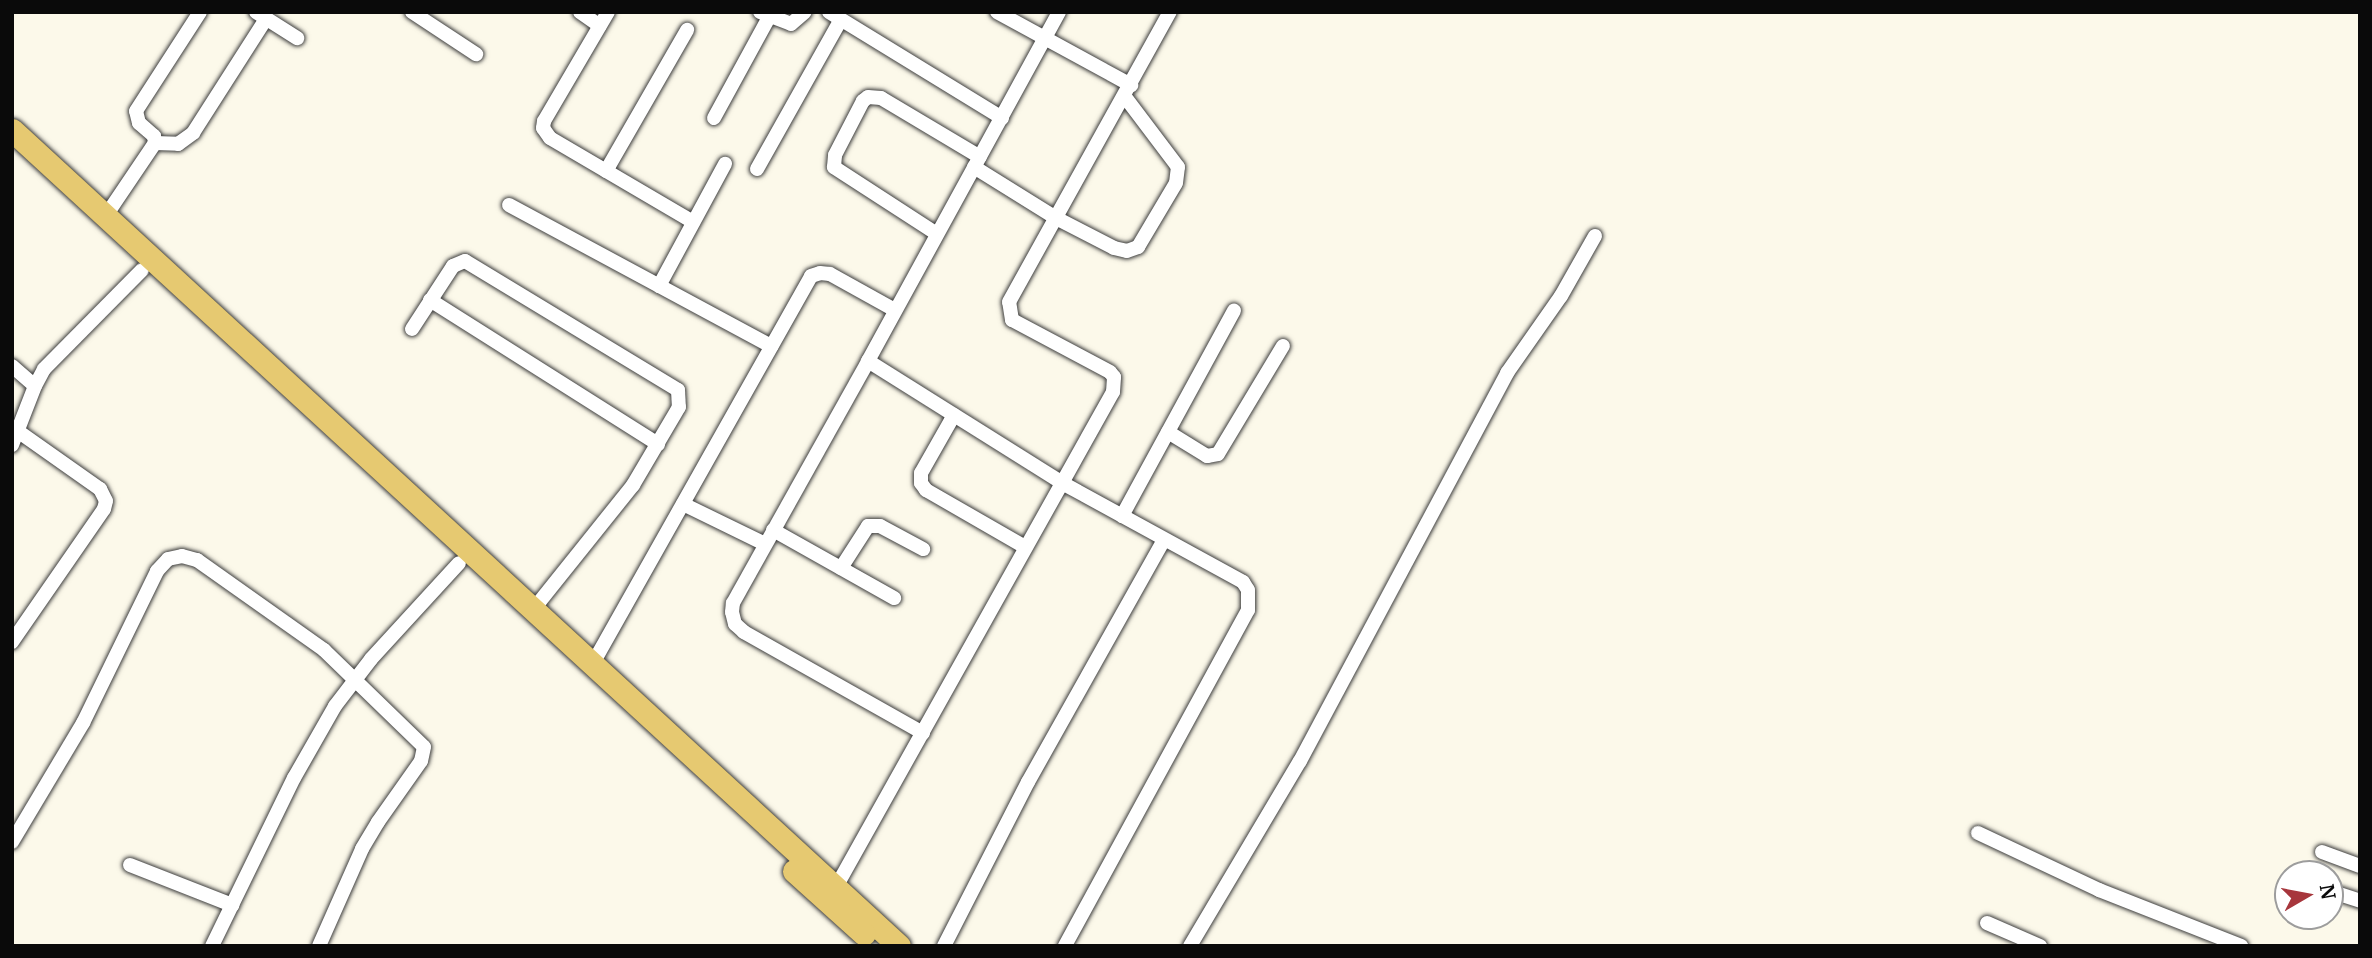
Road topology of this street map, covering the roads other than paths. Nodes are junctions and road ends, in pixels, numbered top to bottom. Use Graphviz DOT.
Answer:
graph roads {
  1 [pos="200,12"];
  2 [pos="412,12"];
  3 [pos="580,12"];
  4 [pos="608,12"];
  5 [pos="804,12"];
  6 [pos="997,12"];
  7 [pos="1059,12"];
  8 [pos="1170,12"];
  9 [pos="261,15"];
  10 [pos="765,15"];
  11 [pos="834,17"];
  12 [pos="600,26"];
  13 [pos="687,30"];
  14 [pos="298,38"];
  15 [pos="1045,39"];
  16 [pos="476,54"];
  17 [pos="1128,91"];
  18 [pos="714,118"];
  19 [pos="1002,118"];
  20 [pos="12,130"];
  21 [pos="155,143"];
  22 [pos="12,151"];
  23 [pos="977,162"];
  24 [pos="725,164"];
  25 [pos="757,169"];
  26 [pos="606,171"];
  27 [pos="509,205"];
  28 [pos="106,217"];
  29 [pos="1056,218"];
  30 [pos="693,222"];
  31 [pos="937,234"];
  32 [pos="1595,236"];
  33 [pos="142,270"];
  34 [pos="659,286"];
  35 [pos="430,300"];
  36 [pos="895,310"];
  37 [pos="1234,311"];
  38 [pos="412,329"];
  39 [pos="771,346"];
  40 [pos="1283,346"];
  41 [pos="868,361"];
  42 [pos="12,366"];
  43 [pos="35,386"];
  44 [pos="954,415"];
  45 [pos="1168,432"];
  46 [pos="14,435"];
  47 [pos="658,444"];
  48 [pos="1064,484"];
  49 [pos="683,504"];
  50 [pos="1122,516"];
  51 [pos="773,530"];
  52 [pos="1164,540"];
  53 [pos="765,544"];
  54 [pos="1026,547"];
  55 [pos="923,549"];
  56 [pos="459,563"];
  57 [pos="841,568"];
  58 [pos="894,598"];
  59 [pos="533,610"];
  60 [pos="12,642"];
  61 [pos="592,666"];
  62 [pos="356,677"];
  63 [pos="923,733"];
  64 [pos="1978,833"];
  65 [pos="12,842"];
  66 [pos="2322,852"];
  67 [pos="130,865"];
  68 [pos="2360,866"];
  69 [pos="836,887"];
  70 [pos="232,905"];
  71 [pos="1987,923"];
  72 [pos="212,946"];
  73 [pos="319,946"];
  74 [pos="877,946"];
  75 [pos="899,946"];
  76 [pos="944,946"];
  77 [pos="1065,946"];
  78 [pos="1190,946"];
  79 [pos="2040,946"];
  80 [pos="2241,946"];
  1 -- 21 [label="street"];
  2 -- 16 [label="street"];
  3 -- 12 [label="street"];
  4 -- 12 [label="street"];
  5 -- 10 [label="street"];
  6 -- 15 [label="street"];
  7 -- 15 [label="street"];
  8 -- 17 [label="street"];
  9 -- 14 [label="street"];
  9 -- 21 [label="street"];
  10 -- 18 [label="street"];
  11 -- 19 [label="street"];
  11 -- 25 [label="street"];
  12 -- 26 [label="street"];
  13 -- 26 [label="street"];
  15 -- 17 [label="street"];
  15 -- 19 [label="street"];
  17 -- 29 [label="street"];
  17 -- 29 [label="street"];
  19 -- 23 [label="street"];
  20 -- 28 [label="main road"];
  21 -- 28 [label="street"];
  22 -- 33 [label="main road"];
  23 -- 29 [label="street"];
  23 -- 31 [label="street"];
  23 -- 31 [label="street"];
  24 -- 30 [label="street"];
  26 -- 30 [label="street"];
  27 -- 34 [label="street"];
  28 -- 59 [label="main road"];
  29 -- 48 [label="street"];
  30 -- 34 [label="street"];
  31 -- 36 [label="street"];
  32 -- 78 [label="street"];
  33 -- 43 [label="street"];
  33 -- 56 [label="main road"];
  34 -- 39 [label="street"];
  35 -- 38 [label="street"];
  35 -- 47 [label="street"];
  35 -- 47 [label="street"];
  36 -- 39 [label="street"];
  36 -- 41 [label="street"];
  37 -- 45 [label="street"];
  39 -- 49 [label="street"];
  40 -- 45 [label="street"];
  41 -- 44 [label="street"];
  41 -- 51 [label="street"];
  42 -- 43 [label="street"];
  43 -- 46 [label="street"];
  44 -- 48 [label="street"];
  44 -- 54 [label="street"];
  45 -- 50 [label="street"];
  46 -- 60 [label="street"];
  47 -- 59 [label="street"];
  48 -- 50 [label="street"];
  48 -- 54 [label="street"];
  49 -- 53 [label="street"];
  49 -- 61 [label="street"];
  50 -- 52 [label="street"];
  51 -- 53 [label="street"];
  51 -- 57 [label="street"];
  52 -- 76 [label="street"];
  52 -- 77 [label="street"];
  53 -- 63 [label="street"];
  54 -- 63 [label="street"];
  55 -- 57 [label="street"];
  56 -- 62 [label="street"];
  56 -- 74 [label="main road"];
  57 -- 58 [label="street"];
  59 -- 61 [label="main road"];
  61 -- 69 [label="main road"];
  62 -- 65 [label="street"];
  62 -- 70 [label="street"];
  62 -- 73 [label="street"];
  63 -- 69 [label="street"];
  64 -- 80 [label="street"];
  66 -- 68 [label="street"];
  67 -- 70 [label="street"];
  69 -- 75 [label="main road"];
  70 -- 72 [label="street"];
  71 -- 79 [label="street"];
}
